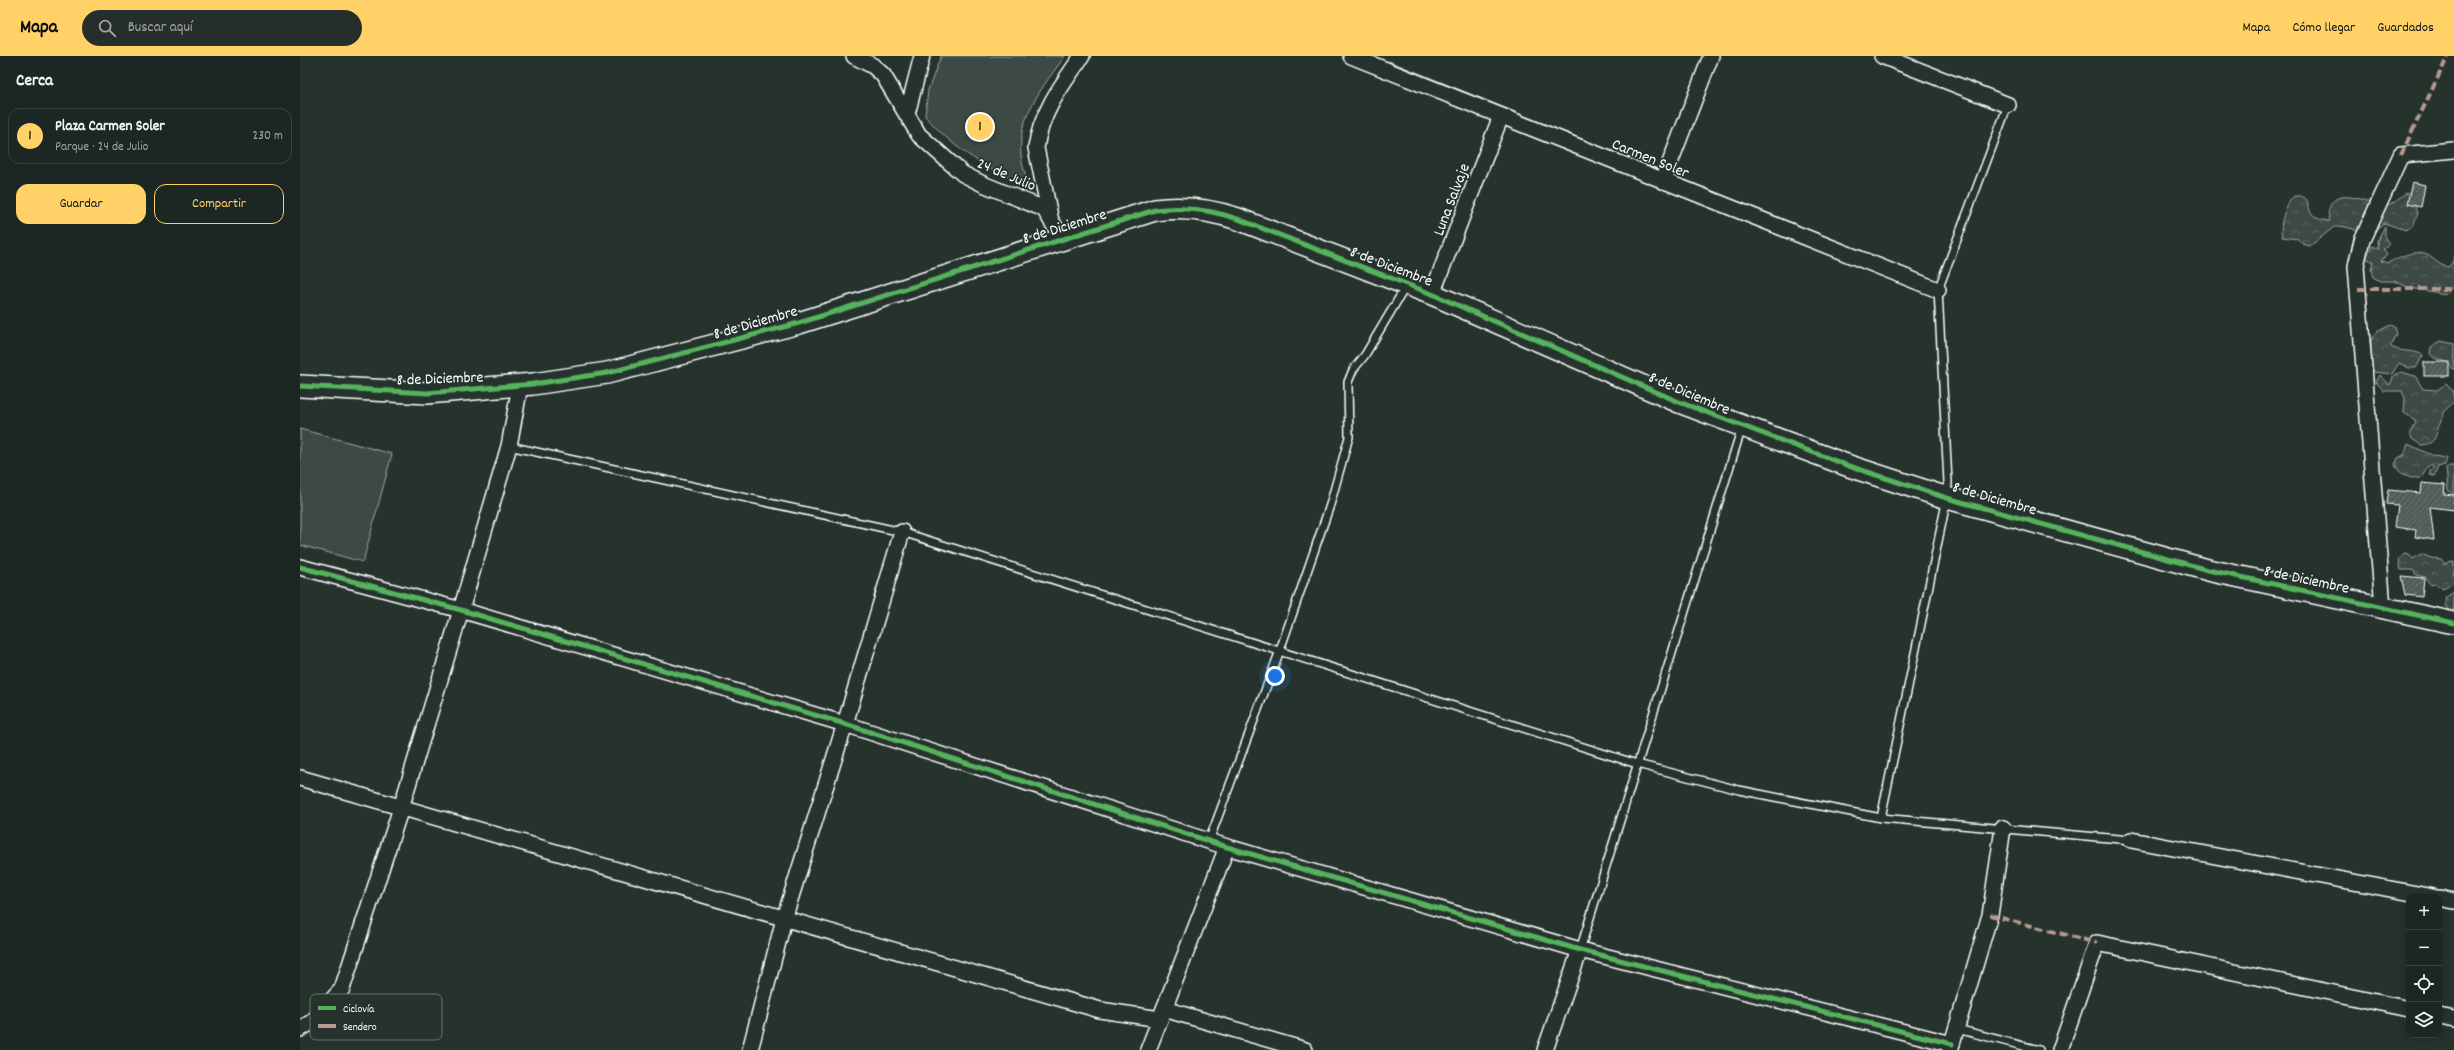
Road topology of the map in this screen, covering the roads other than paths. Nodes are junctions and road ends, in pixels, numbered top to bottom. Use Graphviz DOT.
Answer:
graph roads {
  1 [pos="854,56"];
  2 [pos="922,56"];
  3 [pos="1082,56"];
  4 [pos="1351,56"];
  5 [pos="1711,56"];
  6 [pos="1882,56"];
  7 [pos="1378,61"];
  8 [pos="2008,105"];
  9 [pos="907,114"];
  10 [pos="1501,116"];
  11 [pos="2454,150"];
  12 [pos="1663,181"];
  13 [pos="1050,216"];
  14 [pos="1062,238"];
  15 [pos="1407,285"];
  16 [pos="1938,290"];
  17 [pos="1432,294"];
  18 [pos="300,386"];
  19 [pos="520,386"];
  20 [pos="1742,427"];
  21 [pos="509,446"];
  22 [pos="1947,498"];
  23 [pos="902,532"];
  24 [pos="300,567"];
  25 [pos="2383,608"];
  26 [pos="461,610"];
  27 [pos="2454,623"];
  28 [pos="1279,653"];
  29 [pos="845,724"];
  30 [pos="1637,764"];
  31 [pos="300,778"];
  32 [pos="402,808"];
  33 [pos="1881,818"];
  34 [pos="2003,828"];
  35 [pos="2131,840"];
  36 [pos="1209,842"];
  37 [pos="1227,847"];
  38 [pos="2416,894"];
  39 [pos="2442,899"];
  40 [pos="2454,901"];
  41 [pos="784,919"];
  42 [pos="1580,950"];
  43 [pos="337,994"];
  44 [pos="2406,1008"];
  45 [pos="1162,1014"];
  46 [pos="2442,1017"];
  47 [pos="2454,1019"];
  48 [pos="310,1023"];
  49 [pos="300,1029"];
  50 [pos="1957,1029"];
  51 [pos="1951,1047"];
  52 [pos="750,1050"];
  53 [pos="1148,1050"];
  54 [pos="1305,1050"];
  55 [pos="1545,1050"];
  56 [pos="2039,1050"];
  57 [pos="2060,1050"];
  1 -- 9 [label="street, 24 de Julio"];
  2 -- 9 [label="street"];
  3 -- 13 [label="street"];
  4 -- 7 [label="street, Carmen Soler"];
  5 -- 12 [label="street"];
  6 -- 8 [label="street"];
  7 -- 10 [label="street, Carmen Soler"];
  8 -- 16 [label="lane"];
  9 -- 13 [label="street, 24 de Julio"];
  10 -- 12 [label="street, Carmen Soler"];
  10 -- 17 [label="street, Luna Salvaje"];
  11 -- 25 [label="street"];
  12 -- 16 [label="street, Carmen Soler"];
  13 -- 14 [label="street, 24 de Julio"];
  14 -- 15 [label="street, 8 de Diciembre"];
  14 -- 19 [label="street, 8 de Diciembre"];
  15 -- 17 [label="street, 8 de Diciembre"];
  15 -- 28 [label="lane"];
  16 -- 22 [label="lane"];
  17 -- 20 [label="street, 8 de Diciembre"];
  18 -- 19 [label="street, 8 de Diciembre"];
  19 -- 21 [label="street"];
  20 -- 22 [label="street, 8 de Diciembre"];
  20 -- 30 [label="lane"];
  21 -- 23 [label="lane"];
  21 -- 26 [label="street"];
  22 -- 25 [label="street, 8 de Diciembre"];
  22 -- 33 [label="lane"];
  23 -- 28 [label="lane"];
  23 -- 29 [label="street"];
  24 -- 26 [label="street"];
  25 -- 27 [label="street, 8 de Diciembre"];
  26 -- 29 [label="street"];
  26 -- 32 [label="street"];
  28 -- 30 [label="lane"];
  28 -- 36 [label="lane"];
  29 -- 36 [label="street"];
  29 -- 41 [label="street"];
  30 -- 33 [label="lane"];
  30 -- 42 [label="lane"];
  31 -- 32 [label="street"];
  32 -- 41 [label="street"];
  32 -- 43 [label="street"];
  33 -- 34 [label="lane"];
  34 -- 35 [label="lane"];
  34 -- 50 [label="street"];
  35 -- 38 [label="street"];
  36 -- 37 [label="street"];
  37 -- 42 [label="street"];
  37 -- 45 [label="street"];
  39 -- 40 [label="street"];
  41 -- 45 [label="street"];
  41 -- 52 [label="street"];
  42 -- 51 [label="street"];
  42 -- 55 [label="street"];
  44 -- 57 [label="street"];
  45 -- 53 [label="street"];
  45 -- 54 [label="street"];
  46 -- 47 [label="street"];
  48 -- 49 [label="street"];
  50 -- 51 [label="street"];
  50 -- 56 [label="lane"];
}
